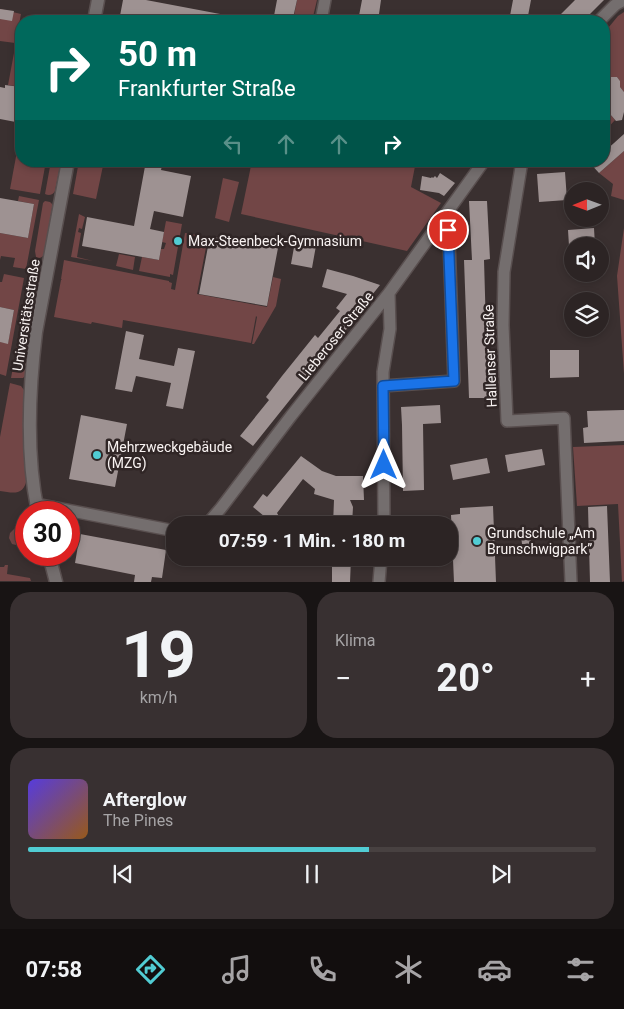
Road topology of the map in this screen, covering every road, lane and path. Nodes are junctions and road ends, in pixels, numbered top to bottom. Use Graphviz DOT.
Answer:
graph roads {
  1 [pos="98,0"];
  2 [pos="325,0"];
  3 [pos="624,0"];
  4 [pos="95,15"];
  5 [pos="322,15"];
  6 [pos="605,15"];
  7 [pos="67,167"];
  8 [pos="480,167"];
  9 [pos="521,167"];
  10 [pos="448,211"];
  11 [pos="389,294"];
  12 [pos="383,386"];
  13 [pos="36,501"];
  14 [pos="80,515"];
  15 [pos="214,516"];
  16 [pos="384,516"];
  17 [pos="166,530"];
  18 [pos="52,566"];
  19 [pos="380,566"];
  20 [pos="56,582"];
  21 [pos="379,582"];
  22 [pos="571,582"];
  1 -- 4 [label="street"];
  2 -- 5 [label="street"];
  3 -- 6 [label="street"];
  7 -- 13 [label="street, Universitätsstraße"];
  8 -- 10 [label="street, Lieberoser Straße"];
  9 -- 22 [label="street, Hallenser Straße"];
  10 -- 11 [label="street, Lieberoser Straße"];
  10 -- 12 [label="street"];
  11 -- 12 [label="street"];
  11 -- 15 [label="street, Lieberoser Straße"];
  12 -- 16 [label="street"];
  14 -- 17 [label="street"];
  18 -- 20 [label="street"];
  19 -- 21 [label="street"];
}
